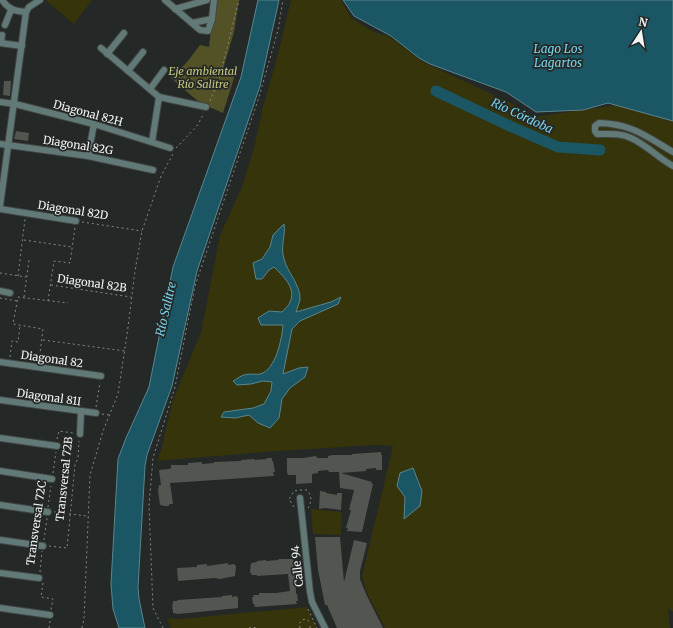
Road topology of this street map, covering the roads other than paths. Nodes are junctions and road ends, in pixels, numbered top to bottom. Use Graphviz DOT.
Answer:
graph roads {
  1 [pos="2,0"];
  2 [pos="40,0"];
  3 [pos="165,0"];
  4 [pos="207,0"];
  5 [pos="214,0"];
  6 [pos="175,9"];
  7 [pos="11,10"];
  8 [pos="26,12"];
  9 [pos="212,19"];
  10 [pos="192,23"];
  11 [pos="5,25"];
  12 [pos="124,33"];
  13 [pos="2,35"];
  14 [pos="0,43"];
  15 [pos="22,46"];
  16 [pos="101,48"];
  17 [pos="144,52"];
  18 [pos="107,54"];
  19 [pos="164,70"];
  20 [pos="128,71"];
  21 [pos="150,89"];
  22 [pos="159,96"];
  23 [pos="0,102"];
  24 [pos="15,104"];
  25 [pos="206,107"];
  26 [pos="94,124"];
  27 [pos="152,142"];
  28 [pos="0,144"];
  29 [pos="8,145"];
  30 [pos="170,148"];
  31 [pos="673,152"];
  32 [pos="88,156"];
  33 [pos="672,165"];
  34 [pos="152,170"];
  35 [pos="0,206"];
  36 [pos="0,209"];
  37 [pos="76,221"];
  38 [pos="0,291"];
  39 [pos="10,293"];
  40 [pos="0,362"];
  41 [pos="101,376"];
  42 [pos="0,400"];
  43 [pos="82,411"];
  44 [pos="96,414"];
  45 [pos="80,434"];
  46 [pos="0,438"];
  47 [pos="57,446"];
  48 [pos="0,471"];
  49 [pos="52,479"];
  50 [pos="300,498"];
  51 [pos="0,505"];
  52 [pos="48,512"];
  53 [pos="0,540"];
  54 [pos="43,546"];
  55 [pos="0,573"];
  56 [pos="39,578"];
  57 [pos="0,608"];
  58 [pos="50,615"];
  59 [pos="326,628"];
  1 -- 7 [label="street"];
  2 -- 8 [label="street"];
  3 -- 6 [label="street"];
  4 -- 6 [label="street"];
  5 -- 9 [label="street"];
  6 -- 10 [label="street"];
  7 -- 8 [label="street"];
  7 -- 11 [label="street"];
  8 -- 15 [label="street"];
  9 -- 10 [label="street"];
  9 -- 10 [label="street"];
  12 -- 18 [label="street"];
  13 -- 14 [label="street"];
  14 -- 15 [label="street"];
  15 -- 24 [label="street"];
  16 -- 18 [label="street"];
  17 -- 20 [label="street"];
  18 -- 20 [label="street"];
  19 -- 21 [label="street"];
  20 -- 21 [label="street"];
  21 -- 22 [label="street"];
  22 -- 25 [label="street"];
  22 -- 27 [label="street"];
  23 -- 24 [label="street, Diagonal 82H"];
  24 -- 26 [label="street, Diagonal 82H"];
  24 -- 29 [label="street"];
  26 -- 27 [label="street, Diagonal 82H"];
  26 -- 32 [label="street"];
  27 -- 30 [label="street, Diagonal 82H"];
  28 -- 29 [label="street, Diagonal 82G"];
  29 -- 32 [label="street, Diagonal 82G"];
  29 -- 35 [label="street"];
  31 -- 33 [label="street"];
  32 -- 34 [label="street, Diagonal 82G"];
  36 -- 37 [label="street, Diagonal 82D"];
  38 -- 39 [label="street"];
  40 -- 41 [label="street, Diagonal 82"];
  42 -- 43 [label="street, Diagonal 81I"];
  43 -- 44 [label="street, Diagonal 81I"];
  43 -- 45 [label="street, Transversal 72B"];
  46 -- 47 [label="street"];
  48 -- 49 [label="street"];
  50 -- 59 [label="street, Calle 94"];
  51 -- 52 [label="street"];
  53 -- 54 [label="street"];
  55 -- 56 [label="street"];
  57 -- 58 [label="street"];
}
